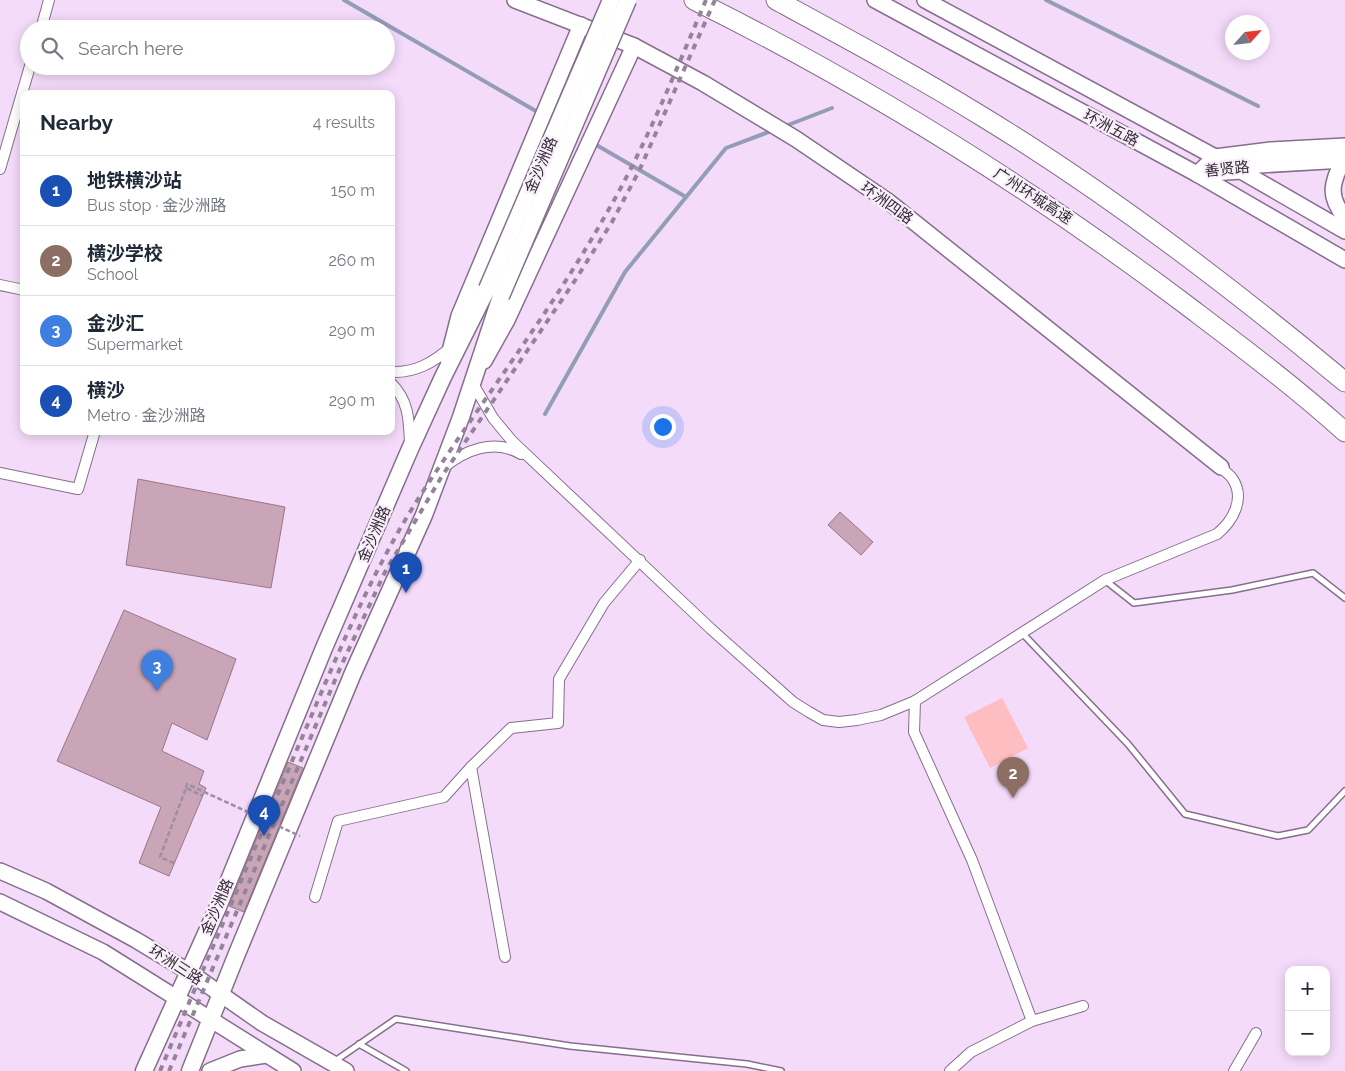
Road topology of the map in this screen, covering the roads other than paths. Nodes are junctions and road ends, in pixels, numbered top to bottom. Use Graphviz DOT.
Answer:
graph roads {
  1 [pos="49,0"];
  2 [pos="515,0"];
  3 [pos="611,0"];
  4 [pos="628,0"];
  5 [pos="694,0"];
  6 [pos="776,0"];
  7 [pos="875,0"];
  8 [pos="925,0"];
  9 [pos="43,20"];
  10 [pos="580,25"];
  11 [pos="634,46"];
  12 [pos="27,75"];
  13 [pos="23,90"];
  14 [pos="20,100"];
  15 [pos="1344,156"];
  16 [pos="1215,157"];
  17 [pos="0,168"];
  18 [pos="1241,171"];
  19 [pos="1198,174"];
  20 [pos="1345,218"];
  21 [pos="1345,231"];
  22 [pos="1345,260"];
  23 [pos="0,284"];
  24 [pos="20,289"];
  25 [pos="494,293"];
  26 [pos="466,333"];
  27 [pos="450,348"];
  28 [pos="395,372"];
  29 [pos="443,377"];
  30 [pos="472,382"];
  31 [pos="1345,382"];
  32 [pos="395,387"];
  33 [pos="1345,432"];
  34 [pos="94,435"];
  35 [pos="410,449"];
  36 [pos="532,460"];
  37 [pos="1221,468"];
  38 [pos="442,469"];
  39 [pos="0,474"];
  40 [pos="640,560"];
  41 [pos="1105,580"];
  42 [pos="1345,598"];
  43 [pos="1022,633"];
  44 [pos="914,701"];
  45 [pos="471,767"];
  46 [pos="1345,792"];
  47 [pos="0,871"];
  48 [pos="315,897"];
  49 [pos="0,902"];
  50 [pos="505,957"];
  51 [pos="189,972"];
  52 [pos="220,995"];
  53 [pos="176,998"];
  54 [pos="1084,1006"];
  55 [pos="211,1020"];
  56 [pos="1032,1021"];
  57 [pos="1256,1032"];
  58 [pos="359,1044"];
  59 [pos="266,1055"];
  60 [pos="333,1063"];
  61 [pos="144,1071"];
  62 [pos="190,1071"];
  63 [pos="210,1071"];
  64 [pos="292,1071"];
  65 [pos="346,1071"];
  66 [pos="406,1071"];
  67 [pos="780,1071"];
  68 [pos="950,1071"];
  69 [pos="1234,1071"];
  1 -- 9 [label="street"];
  2 -- 10 [label="street, 环洲四路"];
  3 -- 25 [label="main road, 金沙洲路, bridge"];
  4 -- 25 [label="main road, 金沙洲路, bridge"];
  5 -- 33 [label="highway, 广州环城高速"];
  6 -- 31 [label="highway"];
  7 -- 19 [label="street, 环洲五路"];
  8 -- 16 [label="street, 环洲五路"];
  10 -- 11 [label="street, 环洲四路"];
  10 -- 27 [label="street"];
  11 -- 30 [label="street"];
  11 -- 37 [label="street, 环洲四路"];
  12 -- 13 [label="street"];
  14 -- 17 [label="street"];
  15 -- 16 [label="street, 善贤路"];
  15 -- 18 [label="street, 善贤路"];
  15 -- 20 [label="street"];
  16 -- 18 [label="street, 环洲五路"];
  16 -- 19 [label="street, 善贤路"];
  18 -- 19 [label="street, 善贤路"];
  18 -- 21 [label="street, 环洲五路"];
  19 -- 22 [label="street, 环洲五路"];
  23 -- 24 [label="street"];
  25 -- 26 [label="main road, 金沙洲路"];
  25 -- 30 [label="main road, 金沙洲路"];
  26 -- 27 [label="street"];
  26 -- 29 [label="main road, 金沙洲路"];
  27 -- 28 [label="street"];
  27 -- 29 [label="street"];
  29 -- 35 [label="main road, 金沙洲路"];
  30 -- 36 [label="street"];
  30 -- 38 [label="main road, 金沙洲路"];
  32 -- 35 [label="street"];
  34 -- 39 [label="street"];
  35 -- 51 [label="main road, 金沙洲路"];
  36 -- 38 [label="street"];
  36 -- 40 [label="street"];
  37 -- 41 [label="street"];
  38 -- 52 [label="main road, 金沙洲路"];
  40 -- 44 [label="street"];
  40 -- 45 [label="street"];
  41 -- 42 [label="lane"];
  41 -- 43 [label="street"];
  43 -- 44 [label="street"];
  43 -- 46 [label="lane"];
  44 -- 56 [label="street"];
  45 -- 48 [label="street"];
  45 -- 50 [label="street"];
  47 -- 51 [label="street, 环洲三路"];
  49 -- 53 [label="street, 环洲三路"];
  51 -- 52 [label="street, 环洲三路"];
  51 -- 53 [label="main road, 金沙洲路"];
  52 -- 55 [label="main road, 金沙洲路"];
  52 -- 60 [label="street, 环洲三路"];
  53 -- 55 [label="street, 环洲三路"];
  53 -- 61 [label="main road, 金沙洲路"];
  54 -- 56 [label="street"];
  55 -- 59 [label="street, 环洲三路"];
  55 -- 62 [label="main road, 金沙洲路"];
  56 -- 68 [label="street"];
  57 -- 69 [label="street"];
  58 -- 60 [label="lane"];
  58 -- 66 [label="lane"];
  58 -- 67 [label="lane"];
  59 -- 63 [label="street"];
  59 -- 64 [label="street, 环洲三路"];
  60 -- 65 [label="street, 环洲三路"];
}
